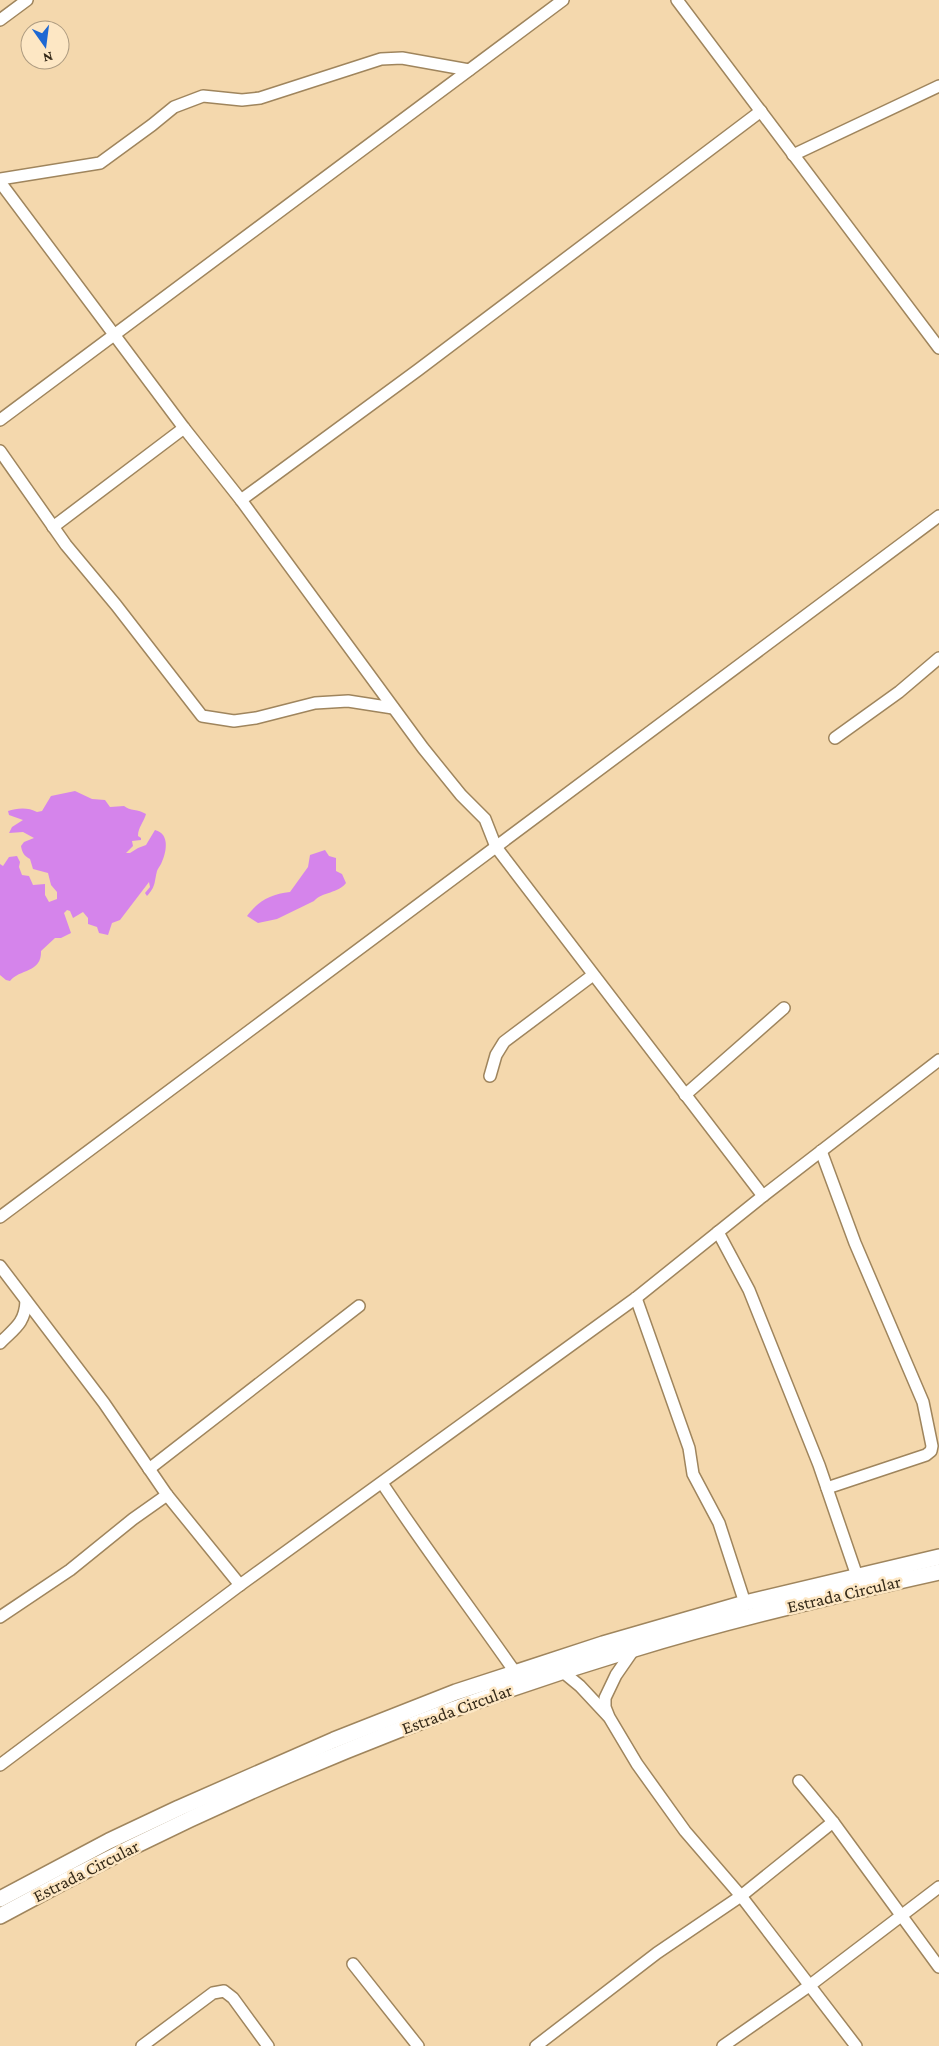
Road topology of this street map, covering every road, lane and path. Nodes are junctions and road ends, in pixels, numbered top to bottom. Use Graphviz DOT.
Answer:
graph roads {
  1 [pos="27,0"];
  2 [pos="563,0"];
  3 [pos="677,0"];
  4 [pos="0,20"];
  5 [pos="469,70"];
  6 [pos="939,86"];
  7 [pos="761,111"];
  8 [pos="794,155"];
  9 [pos="0,180"];
  10 [pos="115,334"];
  11 [pos="939,348"];
  12 [pos="0,420"];
  13 [pos="184,428"];
  14 [pos="0,451"];
  15 [pos="241,500"];
  16 [pos="939,516"];
  17 [pos="53,527"];
  18 [pos="939,658"];
  19 [pos="393,708"];
  20 [pos="836,738"];
  21 [pos="496,848"];
  22 [pos="592,975"];
  23 [pos="784,1008"];
  24 [pos="939,1060"];
  25 [pos="490,1076"];
  26 [pos="685,1095"];
  27 [pos="821,1151"];
  28 [pos="763,1196"];
  29 [pos="0,1216"];
  30 [pos="718,1232"];
  31 [pos="0,1266"];
  32 [pos="636,1298"];
  33 [pos="26,1301"];
  34 [pos="359,1306"];
  35 [pos="0,1343"];
  36 [pos="149,1469"];
  37 [pos="382,1483"];
  38 [pos="827,1488"];
  39 [pos="167,1495"];
  40 [pos="939,1558"];
  41 [pos="939,1572"];
  42 [pos="857,1576"];
  43 [pos="240,1585"];
  44 [pos="746,1603"];
  45 [pos="0,1617"];
  46 [pos="634,1649"];
  47 [pos="515,1672"];
  48 [pos="563,1672"];
  49 [pos="609,1718"];
  50 [pos="0,1765"];
  51 [pos="799,1781"];
  52 [pos="833,1822"];
  53 [pos="939,1887"];
  54 [pos="741,1896"];
  55 [pos="0,1899"];
  56 [pos="900,1915"];
  57 [pos="0,1916"];
  58 [pos="353,1964"];
  59 [pos="939,1966"];
  60 [pos="809,1986"];
  61 [pos="142,2046"];
  62 [pos="268,2046"];
  63 [pos="418,2046"];
  64 [pos="536,2046"];
  65 [pos="723,2046"];
  66 [pos="856,2046"];
  1 -- 4 [label="street"];
  2 -- 5 [label="street"];
  3 -- 7 [label="street"];
  5 -- 9 [label="street"];
  5 -- 10 [label="street"];
  6 -- 8 [label="street"];
  7 -- 8 [label="street"];
  7 -- 15 [label="street"];
  8 -- 11 [label="street"];
  9 -- 10 [label="street"];
  10 -- 12 [label="street"];
  10 -- 13 [label="street"];
  13 -- 15 [label="street"];
  13 -- 17 [label="street"];
  14 -- 17 [label="street"];
  15 -- 19 [label="street"];
  16 -- 21 [label="street"];
  17 -- 19 [label="street"];
  18 -- 20 [label="street"];
  19 -- 21 [label="street"];
  21 -- 22 [label="street"];
  21 -- 29 [label="street"];
  22 -- 25 [label="street"];
  22 -- 26 [label="street"];
  23 -- 26 [label="street"];
  24 -- 27 [label="street"];
  26 -- 28 [label="street"];
  27 -- 28 [label="street"];
  27 -- 38 [label="street"];
  28 -- 30 [label="street"];
  30 -- 32 [label="street"];
  30 -- 38 [label="street"];
  31 -- 33 [label="street"];
  32 -- 37 [label="street"];
  32 -- 44 [label="street"];
  33 -- 35 [label="street"];
  33 -- 36 [label="street"];
  34 -- 36 [label="street"];
  36 -- 39 [label="street"];
  37 -- 43 [label="street"];
  37 -- 47 [label="street"];
  38 -- 42 [label="street"];
  39 -- 43 [label="street"];
  39 -- 45 [label="street"];
  40 -- 42 [label="main road, Estrada Circular"];
  41 -- 46 [label="main road, Estrada Circular"];
  42 -- 44 [label="main road, Estrada Circular"];
  43 -- 50 [label="street"];
  44 -- 47 [label="main road, Estrada Circular"];
  46 -- 48 [label="main road, Estrada Circular"];
  46 -- 49 [label="street"];
  47 -- 55 [label="main road, Estrada Circular"];
  48 -- 49 [label="street"];
  48 -- 57 [label="main road, Estrada Circular"];
  49 -- 54 [label="street"];
  51 -- 52 [label="street"];
  52 -- 54 [label="street"];
  52 -- 56 [label="street"];
  53 -- 56 [label="street"];
  54 -- 60 [label="street"];
  54 -- 64 [label="street"];
  56 -- 59 [label="street"];
  56 -- 60 [label="street"];
  58 -- 63 [label="street"];
  60 -- 65 [label="street"];
  60 -- 66 [label="street"];
  61 -- 62 [label="street"];
}
